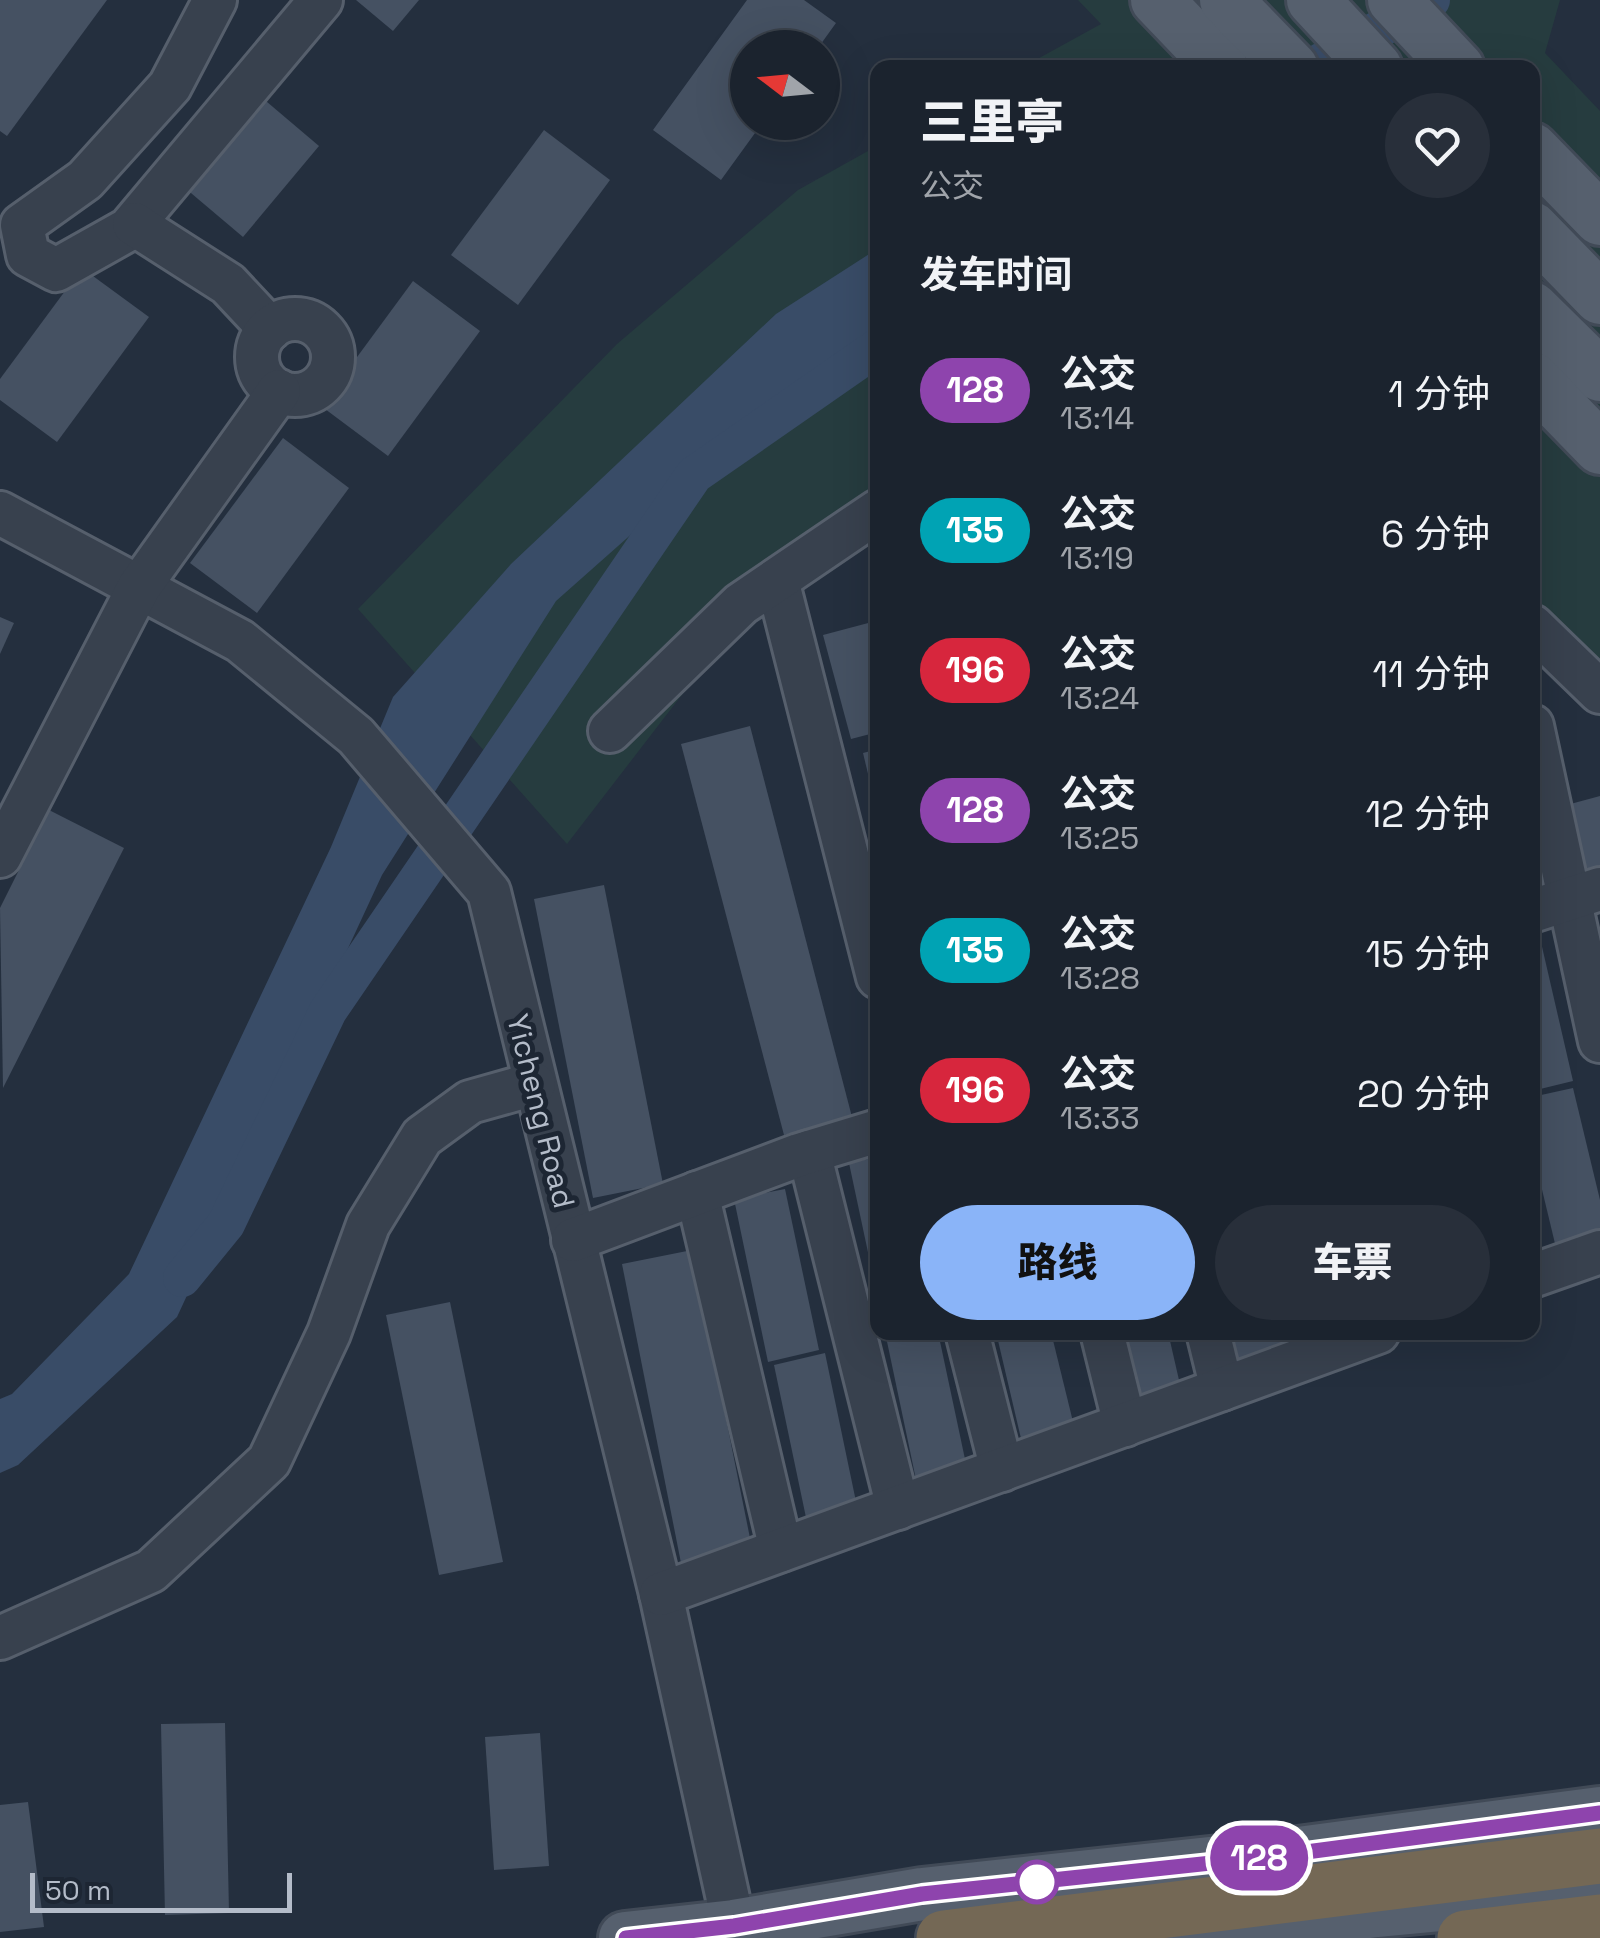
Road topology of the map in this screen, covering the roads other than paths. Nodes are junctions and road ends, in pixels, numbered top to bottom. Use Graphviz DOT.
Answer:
graph roads {
  1 [pos="215,0"];
  2 [pos="321,0"];
  3 [pos="1157,0"];
  4 [pos="1226,0"];
  5 [pos="1394,0"];
  6 [pos="1314,1"];
  7 [pos="1248,58"];
  8 [pos="1369,60"];
  9 [pos="1450,60"];
  10 [pos="1540,156"];
  11 [pos="1600,219"];
  12 [pos="134,224"];
  13 [pos="1540,236"];
  14 [pos="1600,298"];
  15 [pos="1540,316"];
  16 [pos="270,329"];
  17 [pos="1600,375"];
  18 [pos="1540,386"];
  19 [pos="278,391"];
  20 [pos="1600,448"];
  21 [pos="0,513"];
  22 [pos="870,516"];
  23 [pos="777,580"];
  24 [pos="139,587"];
  25 [pos="1540,634"];
  26 [pos="1600,692"];
  27 [pos="610,731"];
  28 [pos="1540,765"];
  29 [pos="4,837"];
  30 [pos="1568,900"];
  31 [pos="870,946"];
  32 [pos="1600,1041"];
  33 [pos="534,1084"];
  34 [pos="870,1133"];
  35 [pos="810,1152"];
  36 [pos="697,1193"];
  37 [pos="573,1240"];
  38 [pos="1600,1252"];
  39 [pos="1540,1273"];
  40 [pos="969,1340"];
  41 [pos="1104,1340"];
  42 [pos="1210,1340"];
  43 [pos="1332,1340"];
  44 [pos="1222,1389"];
  45 [pos="1125,1425"];
  46 [pos="1002,1470"];
  47 [pos="898,1508"];
  48 [pos="781,1550"];
  49 [pos="662,1594"];
  50 [pos="0,1638"];
  51 [pos="1600,1813"];
  52 [pos="1600,1856"];
  53 [pos="1600,1890"];
  54 [pos="1600,1922"];
  55 [pos="737,1932"];
  56 [pos="626,1938"];
  57 [pos="944,1938"];
  58 [pos="1173,1938"];
  59 [pos="1465,1938"];
  1 -- 12 [label="street"];
  2 -- 12 [label="street"];
  3 -- 7 [label="main road"];
  4 -- 7 [label="main road"];
  5 -- 9 [label="main road"];
  6 -- 8 [label="main road"];
  10 -- 11 [label="main road"];
  12 -- 16 [label="street"];
  13 -- 14 [label="main road"];
  15 -- 17 [label="main road"];
  16 -- 19 [label="street"];
  16 -- 19 [label="street"];
  18 -- 20 [label="main road"];
  19 -- 24 [label="street"];
  21 -- 24 [label="street, Yicheng Road"];
  22 -- 23 [label="street"];
  23 -- 27 [label="street"];
  23 -- 31 [label="street"];
  24 -- 29 [label="street"];
  24 -- 33 [label="street, Yicheng Road"];
  25 -- 26 [label="street"];
  28 -- 30 [label="street"];
  30 -- 32 [label="street"];
  33 -- 37 [label="street, Yicheng Road"];
  33 -- 50 [label="street"];
  34 -- 35 [label="street"];
  35 -- 36 [label="street"];
  35 -- 47 [label="street"];
  36 -- 37 [label="street"];
  36 -- 48 [label="street"];
  37 -- 49 [label="street, Yicheng Road"];
  38 -- 39 [label="street"];
  40 -- 46 [label="street"];
  41 -- 45 [label="street"];
  42 -- 44 [label="street"];
  43 -- 44 [label="street"];
  44 -- 45 [label="street"];
  45 -- 46 [label="street"];
  46 -- 47 [label="street"];
  47 -- 48 [label="street"];
  48 -- 49 [label="street"];
  49 -- 55 [label="street, Yicheng Road"];
  51 -- 55 [label="main road"];
  52 -- 57 [label="highway"];
  53 -- 58 [label="main road"];
  54 -- 59 [label="highway"];
  55 -- 56 [label="main road"];
}
